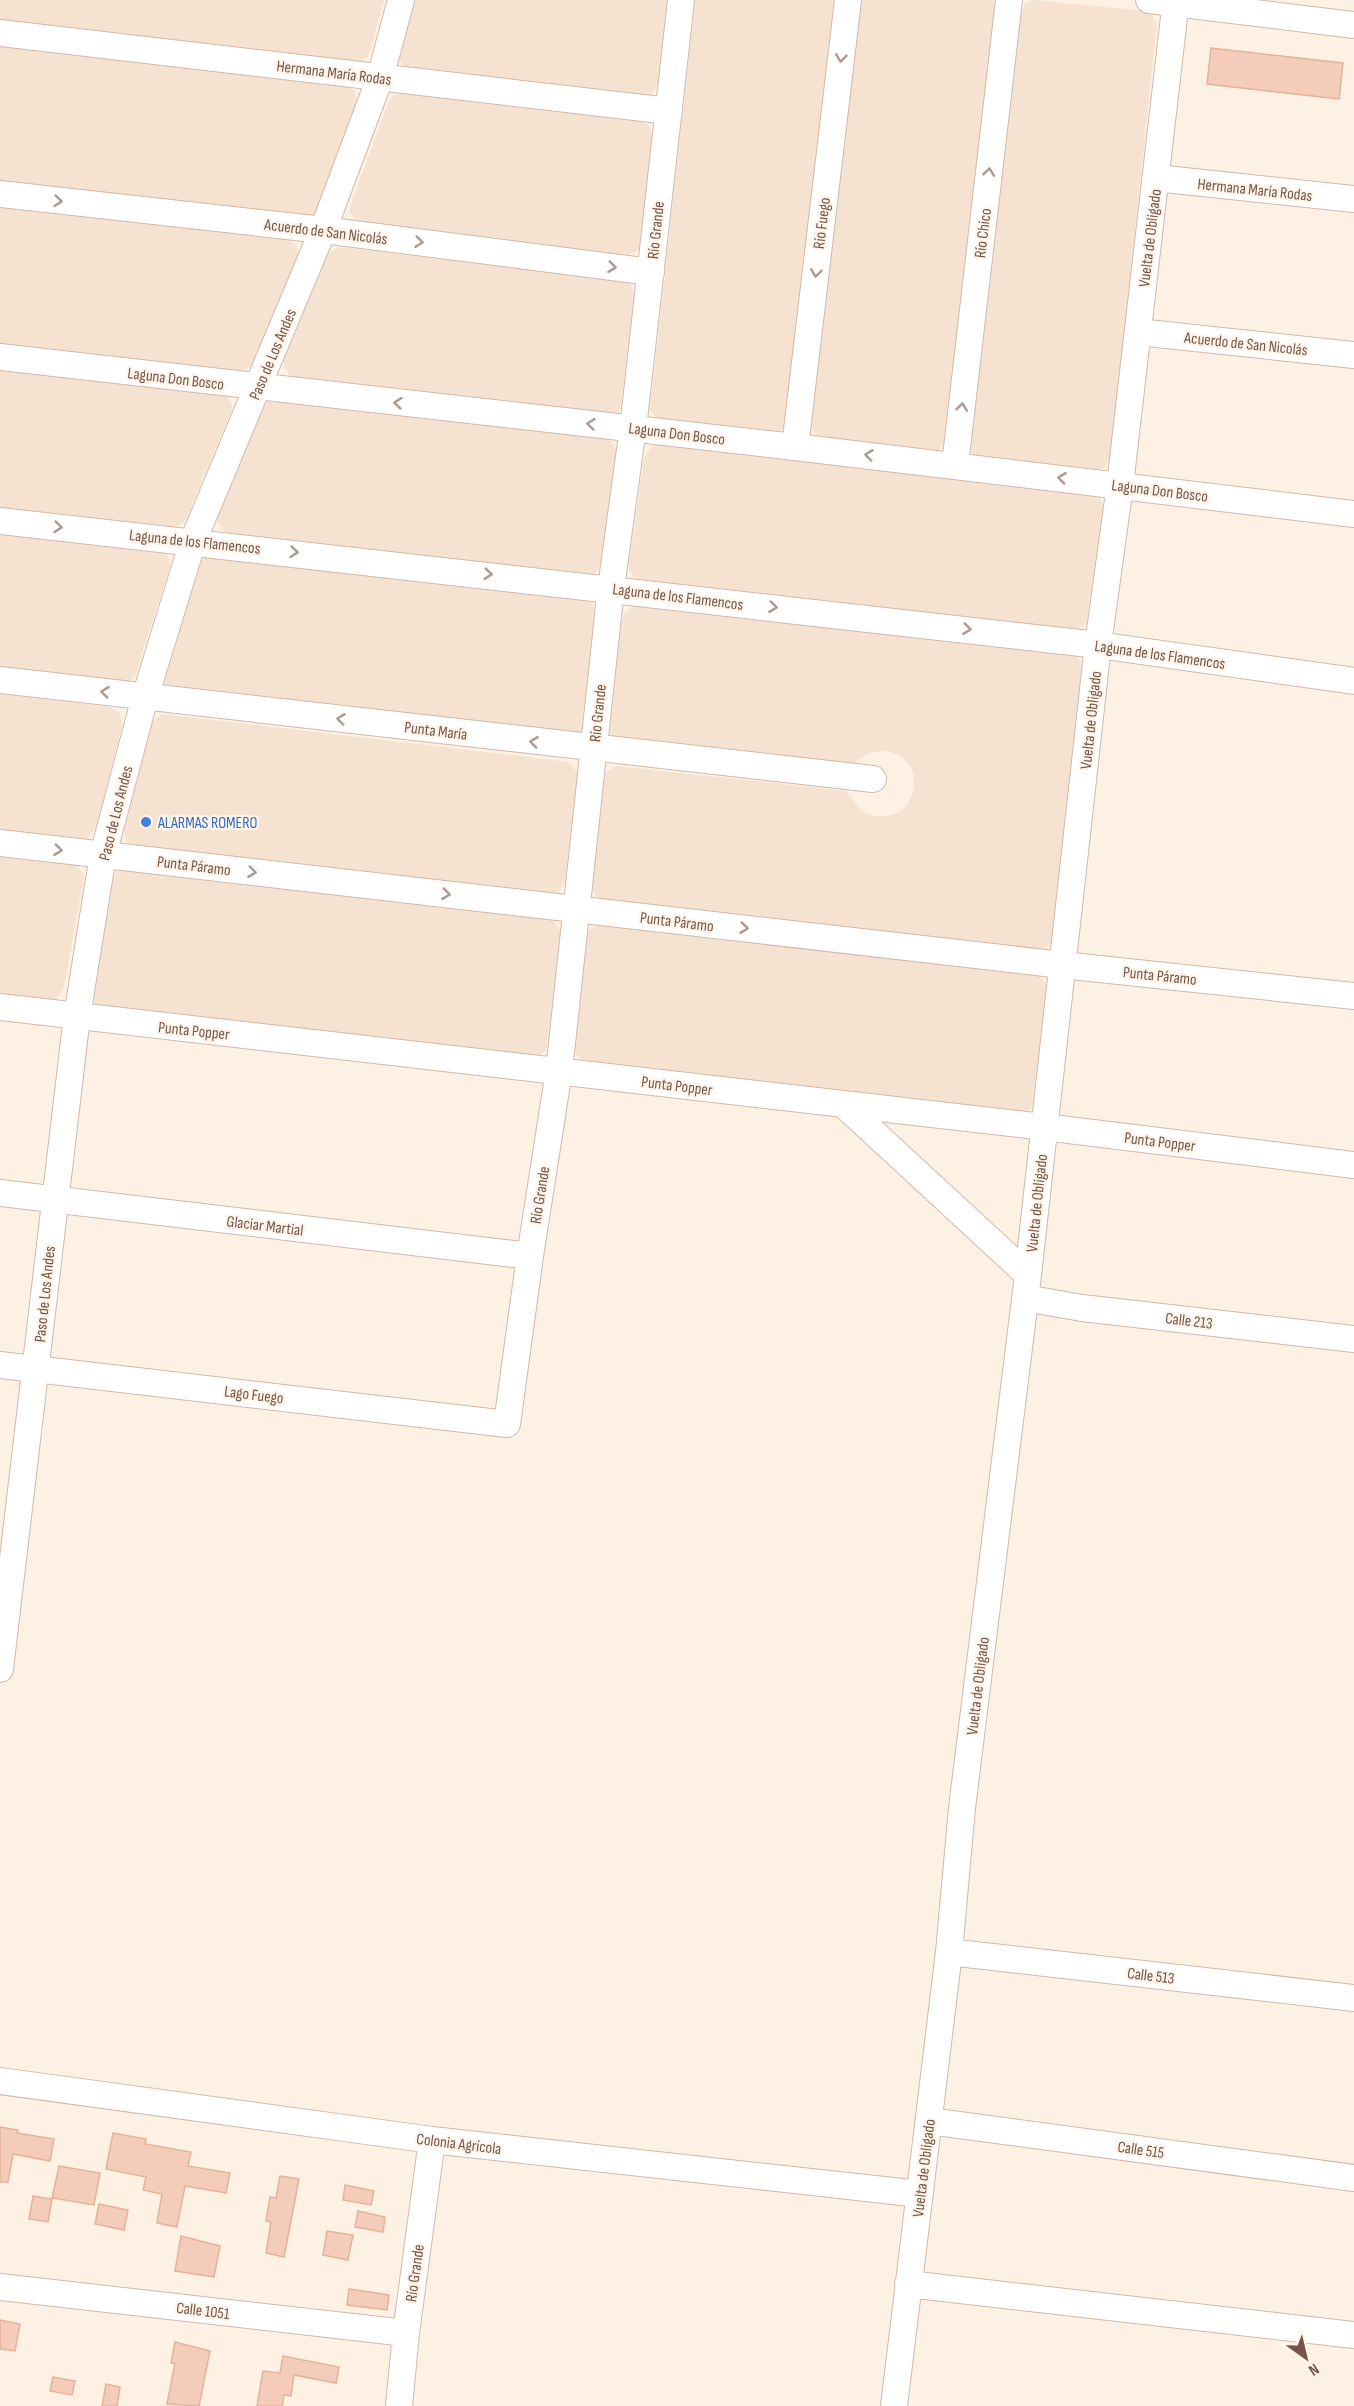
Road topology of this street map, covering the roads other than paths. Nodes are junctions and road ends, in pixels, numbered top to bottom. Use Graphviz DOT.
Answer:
graph roads {
  1 [pos="401,0"];
  2 [pos="681,0"];
  3 [pos="848,0"];
  4 [pos="1009,0"];
  5 [pos="1149,0"];
  6 [pos="1176,2"];
  7 [pos="1354,25"];
  8 [pos="0,33"];
  9 [pos="380,78"];
  10 [pos="669,111"];
  11 [pos="1156,178"];
  12 [pos="0,194"];
  13 [pos="1354,199"];
  14 [pos="323,230"];
  15 [pos="651,272"];
  16 [pos="1138,332"];
  17 [pos="1354,355"];
  18 [pos="0,357"];
  19 [pos="258,388"];
  20 [pos="633,428"];
  21 [pos="795,447"];
  22 [pos="955,465"];
  23 [pos="1120,485"];
  24 [pos="1354,514"];
  25 [pos="0,521"];
  26 [pos="193,541"];
  27 [pos="611,588"];
  28 [pos="1098,645"];
  29 [pos="0,680"];
  30 [pos="1354,681"];
  31 [pos="145,697"];
  32 [pos="593,749"];
  33 [pos="873,779"];
  34 [pos="0,843"];
  35 [pos="103,855"];
  36 [pos="575,909"];
  37 [pos="1062,965"];
  38 [pos="1354,996"];
  39 [pos="0,1007"];
  40 [pos="77,1016"];
  41 [pos="559,1071"];
  42 [pos="844,1104"];
  43 [pos="1044,1127"];
  44 [pos="1354,1165"];
  45 [pos="0,1193"];
  46 [pos="54,1199"];
  47 [pos="530,1256"];
  48 [pos="1026,1287"];
  49 [pos="1354,1339"];
  50 [pos="0,1365"];
  51 [pos="37,1369"];
  52 [pos="507,1424"];
  53 [pos="0,1669"];
  54 [pos="949,1952"];
  55 [pos="1354,1998"];
  56 [pos="0,2081"];
  57 [pos="929,2121"];
  58 [pos="432,2140"];
  59 [pos="1354,2178"];
  60 [pos="920,2194"];
  61 [pos="908,2284"];
  62 [pos="0,2286"];
  63 [pos="406,2333"];
  64 [pos="1354,2335"];
  65 [pos="399,2406"];
  66 [pos="894,2406"];
  1 -- 9 [label="street, Paso de Los Andes"];
  2 -- 10 [label="street, Río Grande"];
  3 -- 21 [label="street, Río Fuego, one-way"];
  22 -- 4 [label="street, Río Chico, one-way"];
  5 -- 6 [label="street"];
  6 -- 7 [label="street"];
  6 -- 11 [label="street, Vuelta de Obligado"];
  8 -- 9 [label="street, Hermana María Rodas"];
  9 -- 10 [label="street, Hermana María Rodas"];
  9 -- 14 [label="street, Paso de Los Andes"];
  10 -- 15 [label="street, Río Grande"];
  11 -- 13 [label="street, Hermana María Rodas"];
  11 -- 16 [label="street, Vuelta de Obligado"];
  12 -- 14 [label="street, Acuerdo de San Nicolás, one-way"];
  14 -- 15 [label="street, Acuerdo de San Nicolás, one-way"];
  14 -- 19 [label="street, Paso de Los Andes"];
  15 -- 20 [label="street, Río Grande"];
  16 -- 17 [label="street, Acuerdo de San Nicolás"];
  16 -- 23 [label="street, Vuelta de Obligado"];
  18 -- 19 [label="street, Laguna Don Bosco"];
  20 -- 19 [label="street, Laguna Don Bosco, one-way"];
  19 -- 26 [label="street, Paso de Los Andes"];
  20 -- 21 [label="street, Laguna Don Bosco"];
  20 -- 27 [label="street, Río Grande"];
  22 -- 21 [label="street, Laguna Don Bosco, one-way"];
  23 -- 22 [label="street, Laguna Don Bosco, one-way"];
  23 -- 24 [label="street, Laguna Don Bosco"];
  23 -- 28 [label="street, Vuelta de Obligado"];
  25 -- 26 [label="street, Laguna de los Flamencos, one-way"];
  26 -- 27 [label="street, Laguna de los Flamencos, one-way"];
  26 -- 31 [label="street, Paso de Los Andes"];
  27 -- 28 [label="street, Laguna de los Flamencos, one-way"];
  27 -- 32 [label="street, Río Grande"];
  28 -- 30 [label="street, Laguna de los Flamencos"];
  28 -- 37 [label="street, Vuelta de Obligado"];
  31 -- 29 [label="street, Punta María, one-way"];
  32 -- 31 [label="street, Punta María, one-way"];
  31 -- 35 [label="street, Paso de Los Andes"];
  32 -- 33 [label="street, Punta María"];
  32 -- 36 [label="street, Río Grande"];
  34 -- 35 [label="street, Punta Páramo, one-way"];
  35 -- 36 [label="street, Punta Páramo, one-way"];
  35 -- 40 [label="street, Paso de Los Andes"];
  36 -- 37 [label="street, Punta Páramo, one-way"];
  36 -- 41 [label="street, Río Grande"];
  37 -- 38 [label="street, Punta Páramo"];
  37 -- 43 [label="street, Vuelta de Obligado"];
  39 -- 40 [label="street, Punta Popper"];
  40 -- 41 [label="street, Punta Popper"];
  40 -- 46 [label="street, Paso de Los Andes"];
  41 -- 42 [label="street, Punta Popper"];
  41 -- 47 [label="street, Río Grande"];
  42 -- 43 [label="street, Punta Popper"];
  42 -- 48 [label="street"];
  43 -- 44 [label="street, Punta Popper"];
  43 -- 48 [label="street, Vuelta de Obligado"];
  45 -- 46 [label="street, Glaciar Martial"];
  46 -- 47 [label="street, Glaciar Martial"];
  46 -- 51 [label="street, Paso de Los Andes"];
  47 -- 52 [label="street, Río Grande"];
  48 -- 49 [label="street, Calle 213"];
  48 -- 54 [label="street, Vuelta de Obligado"];
  50 -- 51 [label="street, Lago Fuego"];
  51 -- 52 [label="street, Lago Fuego"];
  51 -- 53 [label="street, Paso de Los Andes"];
  54 -- 55 [label="street, Calle 513"];
  54 -- 57 [label="street, Vuelta de Obligado"];
  56 -- 58 [label="street, Colonia Agrícola"];
  57 -- 59 [label="street, Calle 515"];
  57 -- 60 [label="street, Vuelta de Obligado"];
  58 -- 60 [label="street, Colonia Agrícola"];
  58 -- 63 [label="street, Río Grande"];
  60 -- 61 [label="street, Vuelta de Obligado"];
  61 -- 64 [label="street"];
  61 -- 66 [label="street, Vuelta de Obligado"];
  62 -- 63 [label="street, Calle 1051"];
  63 -- 65 [label="street, Río Grande"];
}
